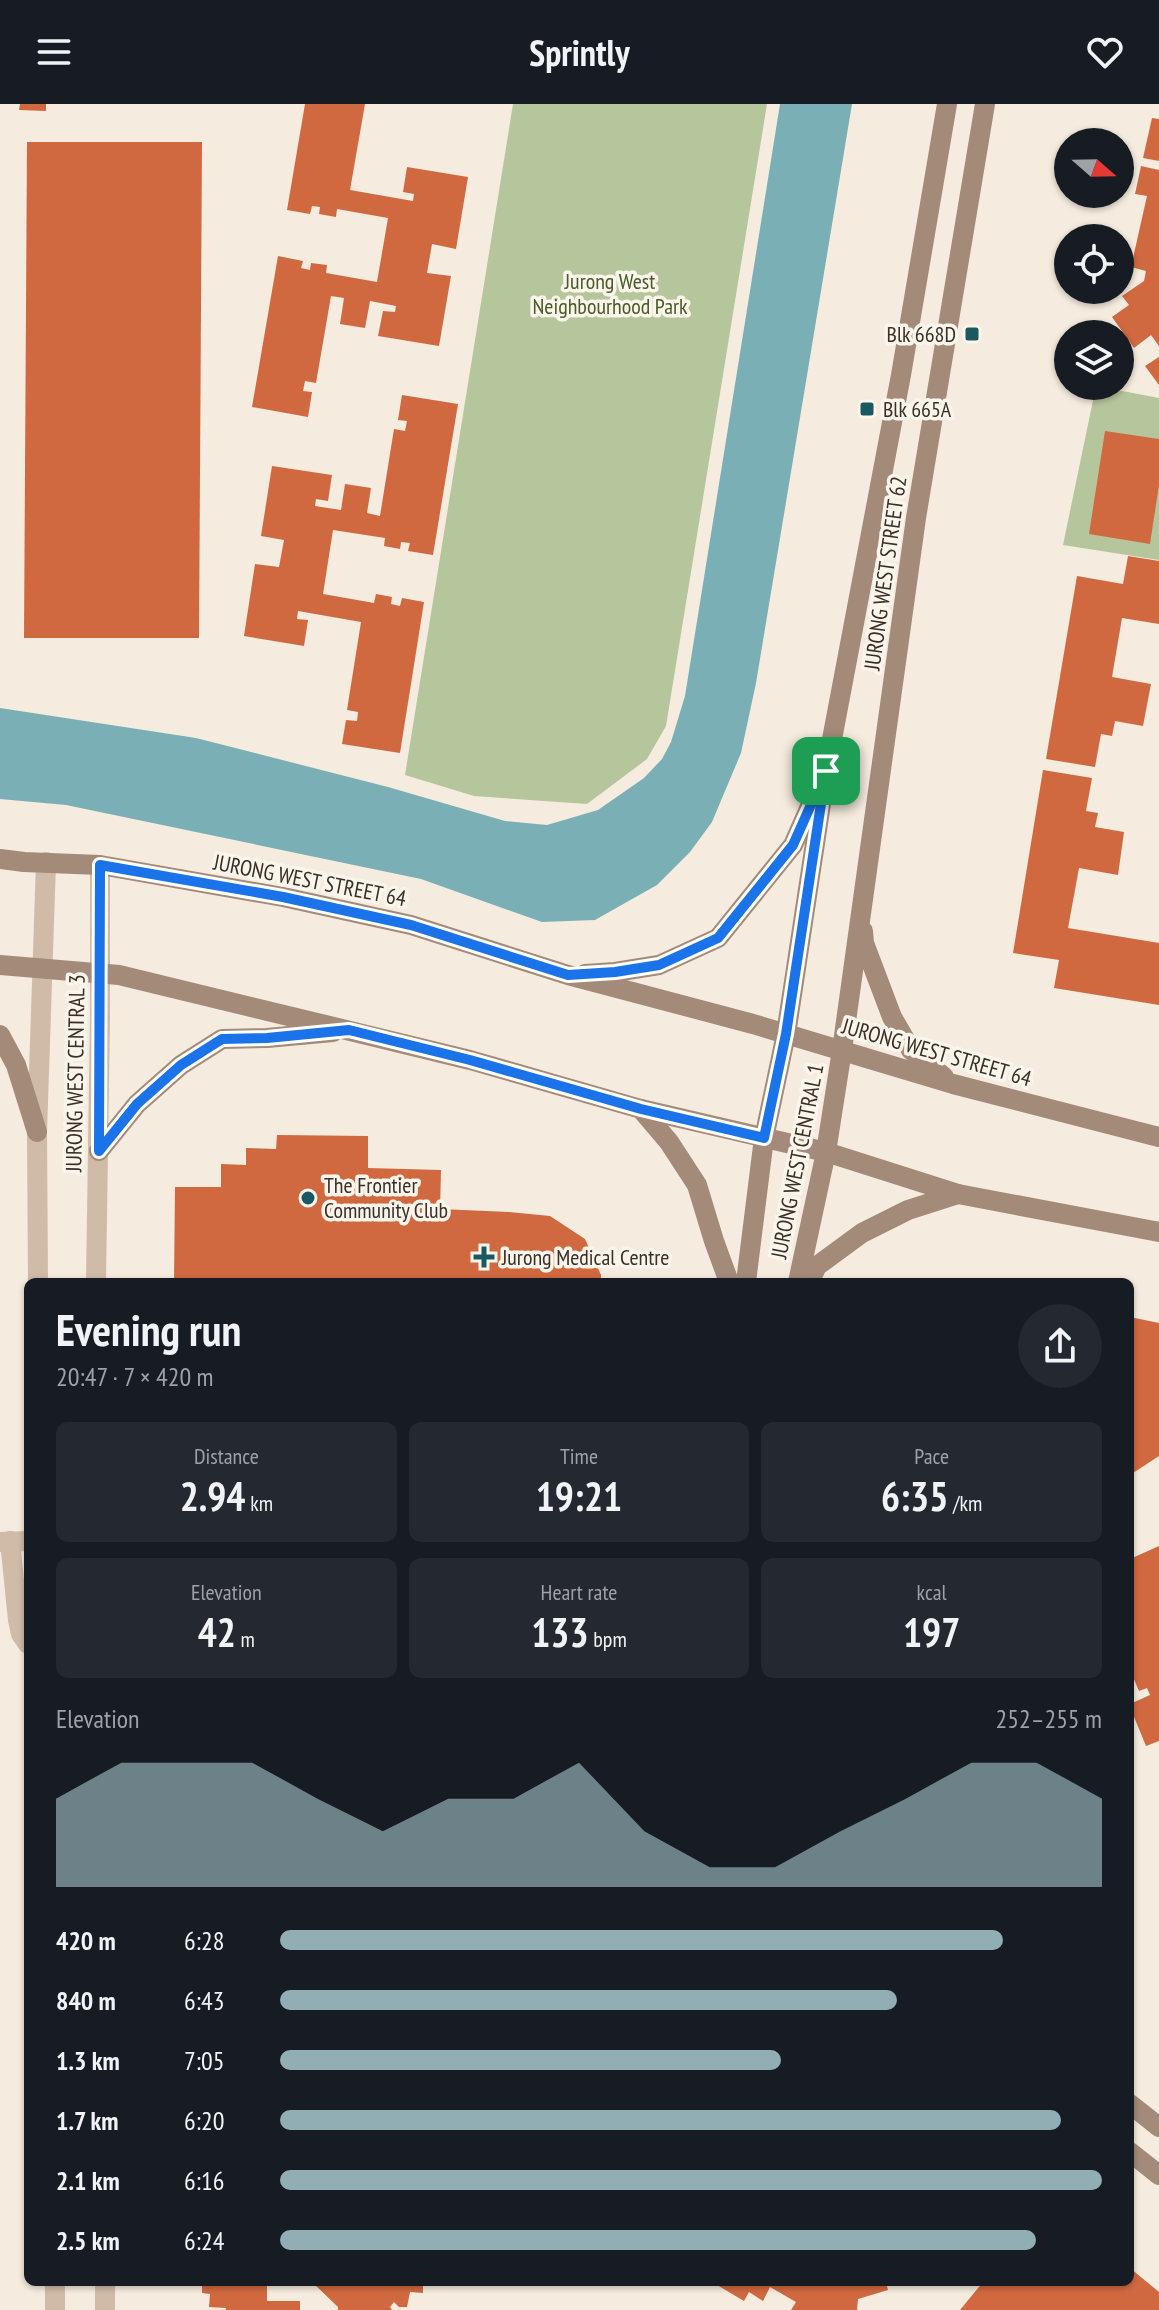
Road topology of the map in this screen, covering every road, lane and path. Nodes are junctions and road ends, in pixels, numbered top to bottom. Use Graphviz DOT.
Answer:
graph roads {
  1 [pos="947,104"];
  2 [pos="985,104"];
  3 [pos="826,771"];
  4 [pos="0,859"];
  5 [pos="46,862"];
  6 [pos="100,865"];
  7 [pos="862,903"];
  8 [pos="0,965"];
  9 [pos="42,969"];
  10 [pos="100,973"];
  11 [pos="568,975"];
  12 [pos="349,1030"];
  13 [pos="786,1034"];
  14 [pos="0,1035"];
  15 [pos="842,1050"];
  16 [pos="953,1084"];
  17 [pos="641,1109"];
  18 [pos="37,1132"];
  19 [pos="1159,1137"];
  20 [pos="764,1138"];
  21 [pos="99,1151"];
  22 [pos="826,1152"];
  23 [pos="958,1194"];
  24 [pos="1159,1232"];
  25 [pos="38,1278"];
  26 [pos="96,1278"];
  27 [pos="728,1278"];
  28 [pos="746,1278"];
  29 [pos="799,1278"];
  30 [pos="811,1278"];
  31 [pos="13,1541"];
  32 [pos="24,1638"];
  33 [pos="1134,2107"];
  34 [pos="1159,2127"];
  35 [pos="1134,2155"];
  36 [pos="1159,2175"];
  37 [pos="55,2286"];
  38 [pos="105,2286"];
  39 [pos="55,2310"];
  40 [pos="105,2310"];
  1 -- 3 [label="street, JURONG WEST STREET 62"];
  2 -- 7 [label="street, JURONG WEST STREET 62"];
  3 -- 11 [label="street"];
  3 -- 13 [label="street, JURONG WEST STREET 62"];
  4 -- 5 [label="street, JURONG WEST STREET 64"];
  5 -- 6 [label="street, JURONG WEST STREET 64"];
  5 -- 9 [label="street, JURONG WEST CENTRAL 3"];
  6 -- 10 [label="street, JURONG WEST CENTRAL 3"];
  6 -- 11 [label="street, JURONG WEST STREET 64"];
  7 -- 15 [label="street, JURONG WEST STREET 62"];
  7 -- 16 [label="street"];
  8 -- 9 [label="street"];
  9 -- 10 [label="street"];
  9 -- 18 [label="street, JURONG WEST CENTRAL 3"];
  10 -- 12 [label="street"];
  10 -- 21 [label="street, JURONG WEST CENTRAL 3"];
  11 -- 13 [label="street, JURONG WEST STREET 64"];
  12 -- 17 [label="street"];
  12 -- 21 [label="street"];
  13 -- 15 [label="street, JURONG WEST STREET 64"];
  13 -- 20 [label="street, JURONG WEST CENTRAL 1"];
  14 -- 18 [label="street"];
  15 -- 16 [label="street, JURONG WEST STREET 64"];
  15 -- 22 [label="street, JURONG WEST CENTRAL 1"];
  16 -- 19 [label="street, JURONG WEST STREET 64"];
  17 -- 20 [label="street"];
  17 -- 27 [label="street"];
  18 -- 25 [label="street, JURONG WEST CENTRAL 3"];
  20 -- 22 [label="street"];
  20 -- 28 [label="street, JURONG WEST CENTRAL 1"];
  21 -- 26 [label="street, JURONG WEST CENTRAL 3"];
  22 -- 23 [label="street"];
  22 -- 29 [label="street, JURONG WEST CENTRAL 1"];
  23 -- 24 [label="street"];
  23 -- 30 [label="street"];
  31 -- 32 [label="street"];
  33 -- 34 [label="street"];
  35 -- 36 [label="street"];
  37 -- 39 [label="street"];
  38 -- 40 [label="street"];
}
